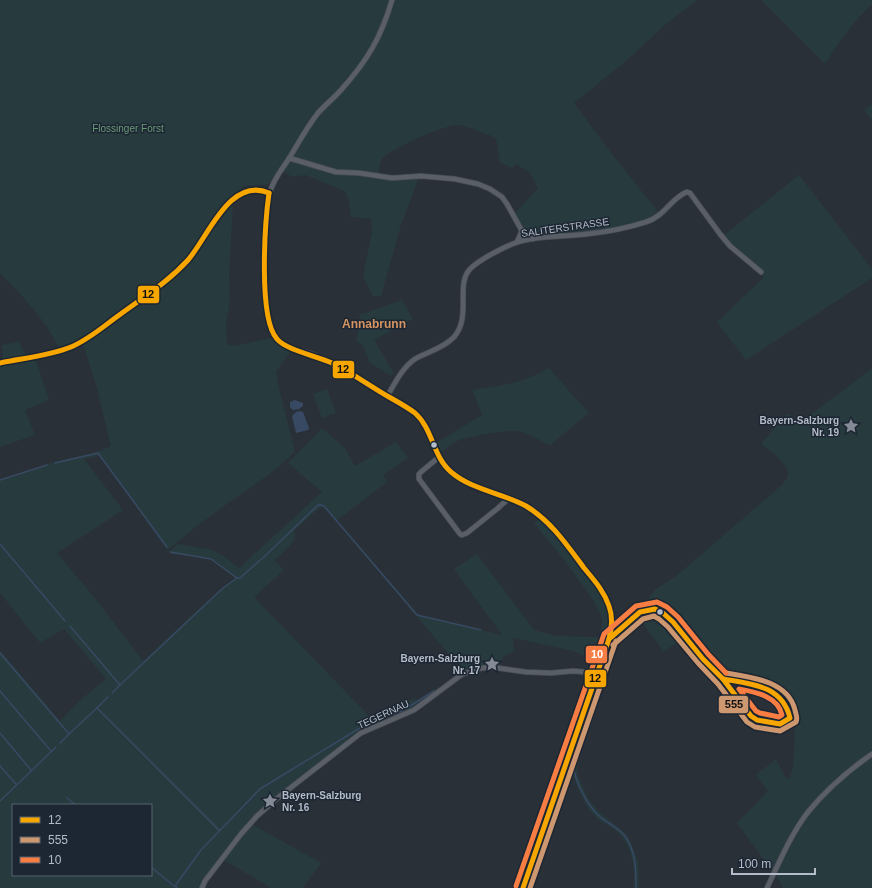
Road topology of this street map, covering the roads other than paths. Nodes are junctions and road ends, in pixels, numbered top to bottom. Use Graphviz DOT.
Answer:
graph roads {
  1 [pos="392,0"];
  2 [pos="289,158"];
  3 [pos="269,193"];
  4 [pos="522,231"];
  5 [pos="532,239"];
  6 [pos="518,242"];
  7 [pos="761,272"];
  8 [pos="0,362"];
  9 [pos="388,395"];
  10 [pos="439,457"];
  11 [pos="508,498"];
  12 [pos="609,639"];
  13 [pos="597,673"];
  14 [pos="723,679"];
  15 [pos="872,754"];
  16 [pos="202,888"];
  17 [pos="523,888"];
  18 [pos="766,888"];
  1 -- 2 [label="street"];
  2 -- 3 [label="street"];
  2 -- 4 [label="street"];
  3 -- 8 [label="street"];
  3 -- 9 [label="street"];
  4 -- 5 [label="street"];
  4 -- 6 [label="street"];
  5 -- 6 [label="street, SALITERSTRASSE"];
  5 -- 7 [label="street, SALITERSTRASSE"];
  6 -- 9 [label="street, SALITERSTRASSE"];
  9 -- 10 [label="street"];
  10 -- 11 [label="street"];
  10 -- 11 [label="street"];
  11 -- 12 [label="street"];
  12 -- 13 [label="street"];
  12 -- 14 [label="street"];
  13 -- 16 [label="street, TEGERNAU"];
  13 -- 17 [label="street"];
  15 -- 18 [label="street"];
}
